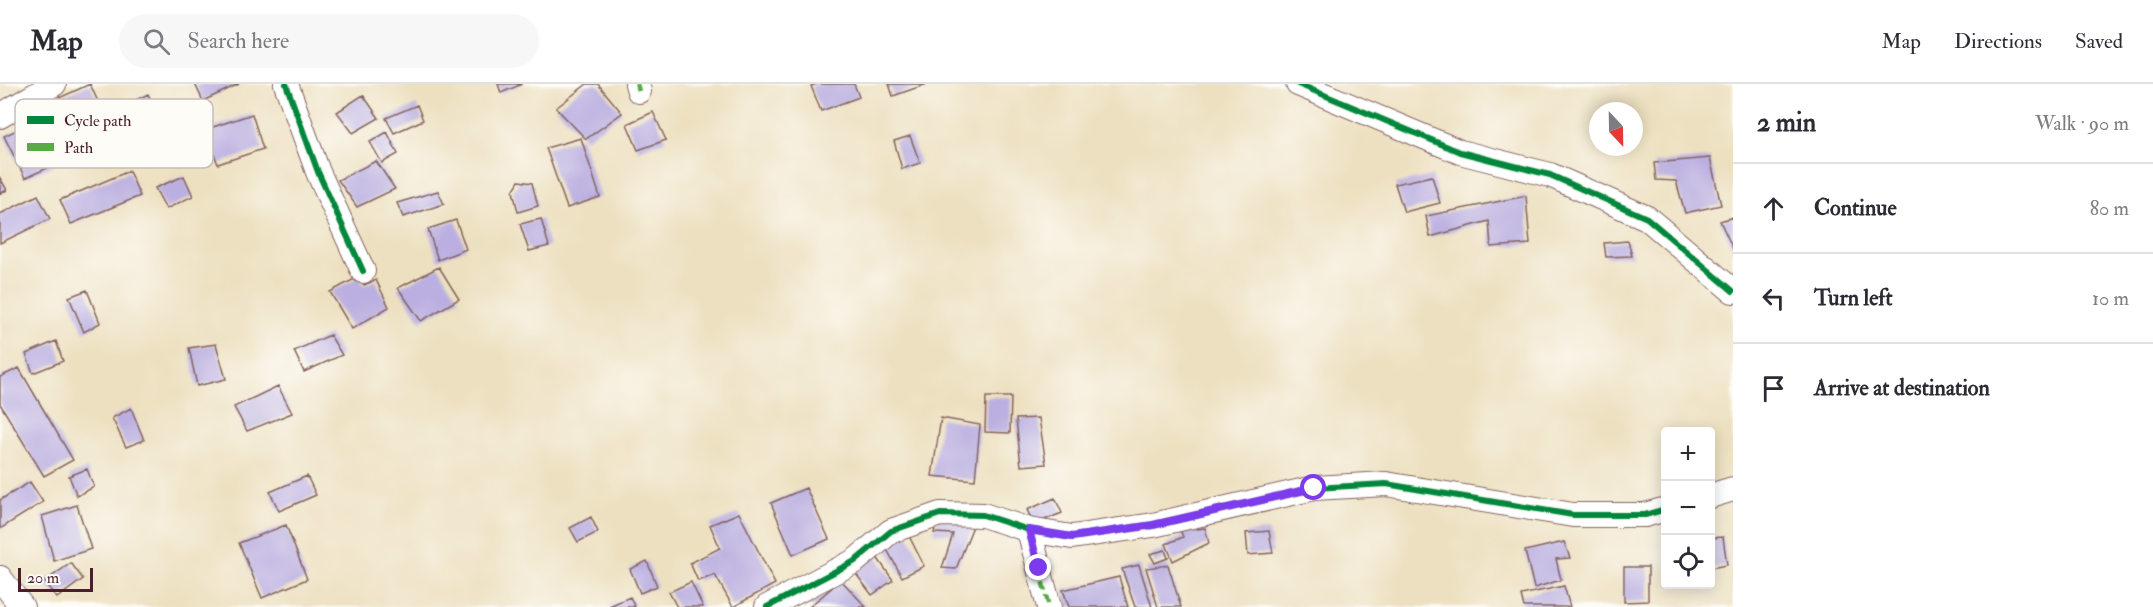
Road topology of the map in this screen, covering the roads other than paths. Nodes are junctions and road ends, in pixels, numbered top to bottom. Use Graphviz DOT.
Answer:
graph roads {
  1 [pos="54,84"];
  2 [pos="286,84"];
  3 [pos="1298,84"];
  4 [pos="29,99"];
  5 [pos="15,107"];
  6 [pos="0,116"];
  7 [pos="363,271"];
  8 [pos="1733,291"];
  9 [pos="1733,489"];
  10 [pos="1715,494"];
  11 [pos="1661,510"];
  12 [pos="1029,530"];
  13 [pos="0,578"];
  14 [pos="22,607"];
  15 [pos="767,607"];
  16 [pos="1049,607"];
  1 -- 4 [label="street"];
  2 -- 7 [label="street"];
  3 -- 8 [label="street"];
  5 -- 6 [label="street"];
  9 -- 10 [label="street"];
  11 -- 12 [label="street"];
  12 -- 15 [label="street"];
  12 -- 16 [label="street"];
  13 -- 14 [label="street"];
}
